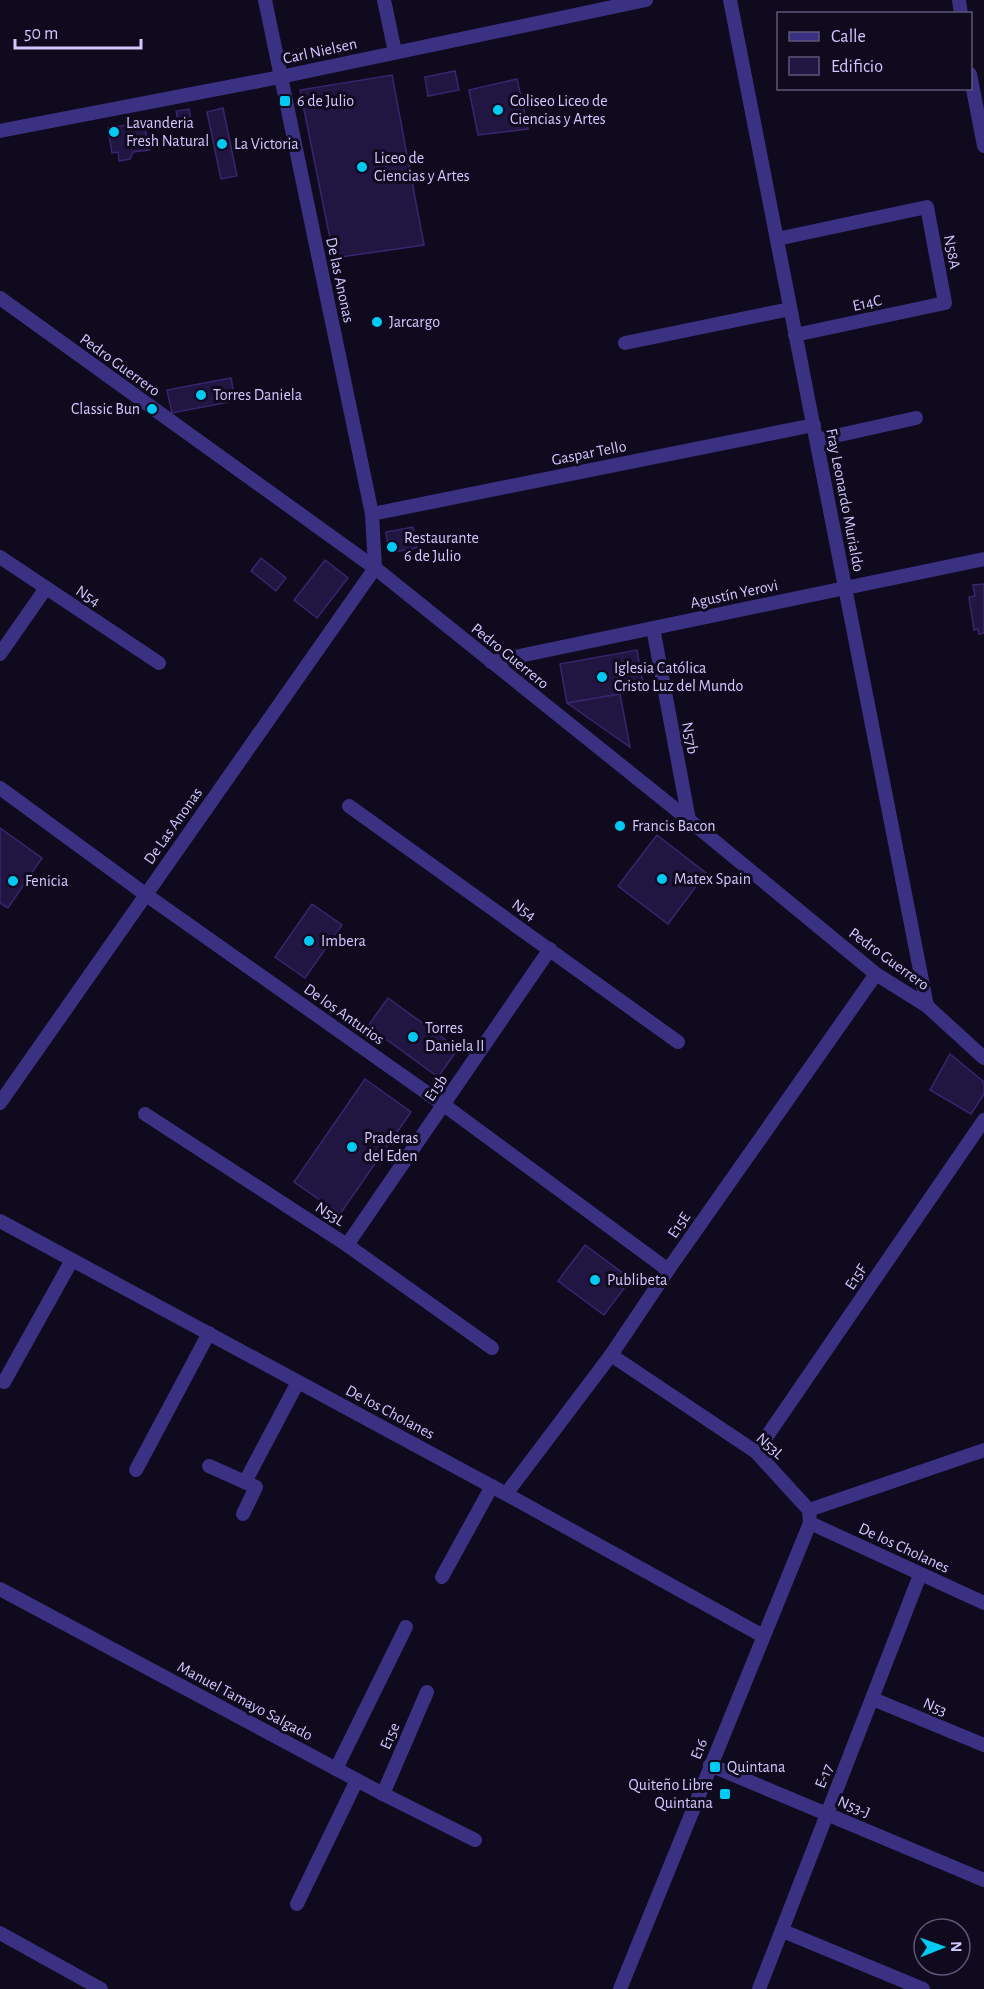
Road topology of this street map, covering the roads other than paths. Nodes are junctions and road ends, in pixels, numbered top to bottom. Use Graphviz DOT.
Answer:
graph roads {
  1 [pos="265,0"];
  2 [pos="384,0"];
  3 [pos="575,0"];
  4 [pos="646,0"];
  5 [pos="730,0"];
  6 [pos="578,14"];
  7 [pos="395,52"];
  8 [pos="280,76"];
  9 [pos="972,84"];
  10 [pos="0,131"];
  11 [pos="984,146"];
  12 [pos="777,239"];
  13 [pos="0,298"];
  14 [pos="945,303"];
  15 [pos="790,309"];
  16 [pos="795,335"];
  17 [pos="625,343"];
  18 [pos="916,418"];
  19 [pos="814,425"];
  20 [pos="817,440"];
  21 [pos="372,514"];
  22 [pos="0,557"];
  23 [pos="984,559"];
  24 [pos="375,568"];
  25 [pos="46,588"];
  26 [pos="846,588"];
  27 [pos="653,628"];
  28 [pos="0,654"];
  29 [pos="491,662"];
  30 [pos="159,663"];
  31 [pos="0,788"];
  32 [pos="349,806"];
  33 [pos="689,820"];
  34 [pos="146,894"];
  35 [pos="550,949"];
  36 [pos="876,974"];
  37 [pos="927,1006"];
  38 [pos="678,1042"];
  39 [pos="983,1056"];
  40 [pos="0,1103"];
  41 [pos="444,1105"];
  42 [pos="145,1114"];
  43 [pos="984,1120"];
  44 [pos="0,1221"];
  45 [pos="347,1245"];
  46 [pos="72,1260"];
  47 [pos="668,1270"];
  48 [pos="209,1334"];
  49 [pos="492,1348"];
  50 [pos="611,1355"];
  51 [pos="4,1382"];
  52 [pos="298,1382"];
  53 [pos="984,1450"];
  54 [pos="756,1452"];
  55 [pos="209,1466"];
  56 [pos="136,1470"];
  57 [pos="245,1482"];
  58 [pos="492,1486"];
  59 [pos="506,1494"];
  60 [pos="243,1514"];
  61 [pos="809,1516"];
  62 [pos="920,1575"];
  63 [pos="442,1577"];
  64 [pos="0,1589"];
  65 [pos="984,1603"];
  66 [pos="406,1627"];
  67 [pos="763,1636"];
  68 [pos="427,1692"];
  69 [pos="873,1699"];
  70 [pos="984,1745"];
  71 [pos="710,1765"];
  72 [pos="336,1768"];
  73 [pos="357,1780"];
  74 [pos="383,1794"];
  75 [pos="826,1813"];
  76 [pos="475,1840"];
  77 [pos="984,1880"];
  78 [pos="297,1904"];
  79 [pos="783,1930"];
  80 [pos="0,1933"];
  81 [pos="101,1989"];
  82 [pos="621,1989"];
  83 [pos="759,1989"];
  84 [pos="924,1989"];
  1 -- 8 [label="street, De las Anonas"];
  2 -- 7 [label="street"];
  3 -- 6 [label="street"];
  4 -- 6 [label="street, Carl Nielsen"];
  5 -- 12 [label="street, Fray Leonardo Murialdo"];
  6 -- 7 [label="street, Carl Nielsen"];
  7 -- 8 [label="street, Carl Nielsen"];
  8 -- 10 [label="street, Carl Nielsen"];
  8 -- 21 [label="street, De las Anonas"];
  9 -- 11 [label="street"];
  12 -- 14 [label="street, N58A"];
  12 -- 15 [label="street, Fray Leonardo Murialdo"];
  13 -- 24 [label="street, Pedro Guerrero"];
  14 -- 16 [label="street, E14C"];
  15 -- 16 [label="street, Fray Leonardo Murialdo"];
  15 -- 17 [label="street"];
  16 -- 19 [label="street, Fray Leonardo Murialdo"];
  18 -- 20 [label="street"];
  19 -- 20 [label="street, Fray Leonardo Murialdo"];
  19 -- 21 [label="street, Gaspar Tello"];
  20 -- 26 [label="street, Fray Leonardo Murialdo"];
  21 -- 24 [label="street, De las Anonas"];
  22 -- 25 [label="street, N54"];
  23 -- 26 [label="street, Agustín Yerovi"];
  24 -- 29 [label="street, Pedro Guerrero"];
  24 -- 34 [label="street, De Las Anonas"];
  25 -- 28 [label="street"];
  25 -- 30 [label="street, N54"];
  26 -- 27 [label="street, Agustín Yerovi"];
  26 -- 37 [label="street, Fray Leonardo Murialdo"];
  27 -- 29 [label="street, Agustín Yerovi"];
  27 -- 33 [label="street, N57b"];
  29 -- 33 [label="street, Pedro Guerrero"];
  31 -- 34 [label="street, De los Anturios"];
  32 -- 35 [label="street, N54"];
  33 -- 36 [label="street, Pedro Guerrero"];
  34 -- 40 [label="street, De Las Anonas"];
  34 -- 41 [label="street, De los Anturios"];
  35 -- 38 [label="street, N54"];
  35 -- 41 [label="street, E15b"];
  36 -- 37 [label="street, Pedro Guerrero"];
  36 -- 47 [label="street, E15E"];
  37 -- 39 [label="street, Pedro Guerrero"];
  41 -- 45 [label="street, E15b"];
  41 -- 47 [label="street, De los Anturios"];
  42 -- 45 [label="street, N53L"];
  43 -- 54 [label="street, E15F"];
  44 -- 46 [label="street, De los Cholanes"];
  45 -- 49 [label="street, N53L"];
  46 -- 48 [label="street, De los Cholanes"];
  46 -- 51 [label="street"];
  47 -- 50 [label="street, E15E"];
  48 -- 52 [label="street, De los Cholanes"];
  48 -- 56 [label="street"];
  50 -- 54 [label="street, N53L"];
  50 -- 59 [label="street, E15E"];
  52 -- 57 [label="street"];
  52 -- 58 [label="street, De los Cholanes"];
  53 -- 61 [label="street"];
  54 -- 61 [label="street, N53L"];
  55 -- 57 [label="street"];
  57 -- 60 [label="street"];
  58 -- 59 [label="street, De los Cholanes"];
  58 -- 63 [label="street"];
  59 -- 67 [label="street, De los Cholanes"];
  61 -- 62 [label="street, De los Cholanes"];
  61 -- 67 [label="street, E16"];
  62 -- 65 [label="street, De los Cholanes"];
  62 -- 69 [label="street, E-17"];
  64 -- 72 [label="street, Manuel Tamayo Salgado"];
  66 -- 72 [label="street"];
  67 -- 71 [label="street, E16"];
  68 -- 74 [label="street, E15e"];
  69 -- 70 [label="street, N53"];
  69 -- 75 [label="street, E-17"];
  71 -- 75 [label="street, N53-J"];
  71 -- 82 [label="street, E16"];
  72 -- 73 [label="street, Manuel Tamayo Salgado"];
  73 -- 74 [label="street, Manuel Tamayo Salgado"];
  73 -- 78 [label="street"];
  74 -- 76 [label="street, Manuel Tamayo Salgado"];
  75 -- 77 [label="street, N53-J"];
  75 -- 79 [label="street, E-17"];
  79 -- 83 [label="street, E-17"];
  79 -- 84 [label="street"];
  80 -- 81 [label="street"];
}
